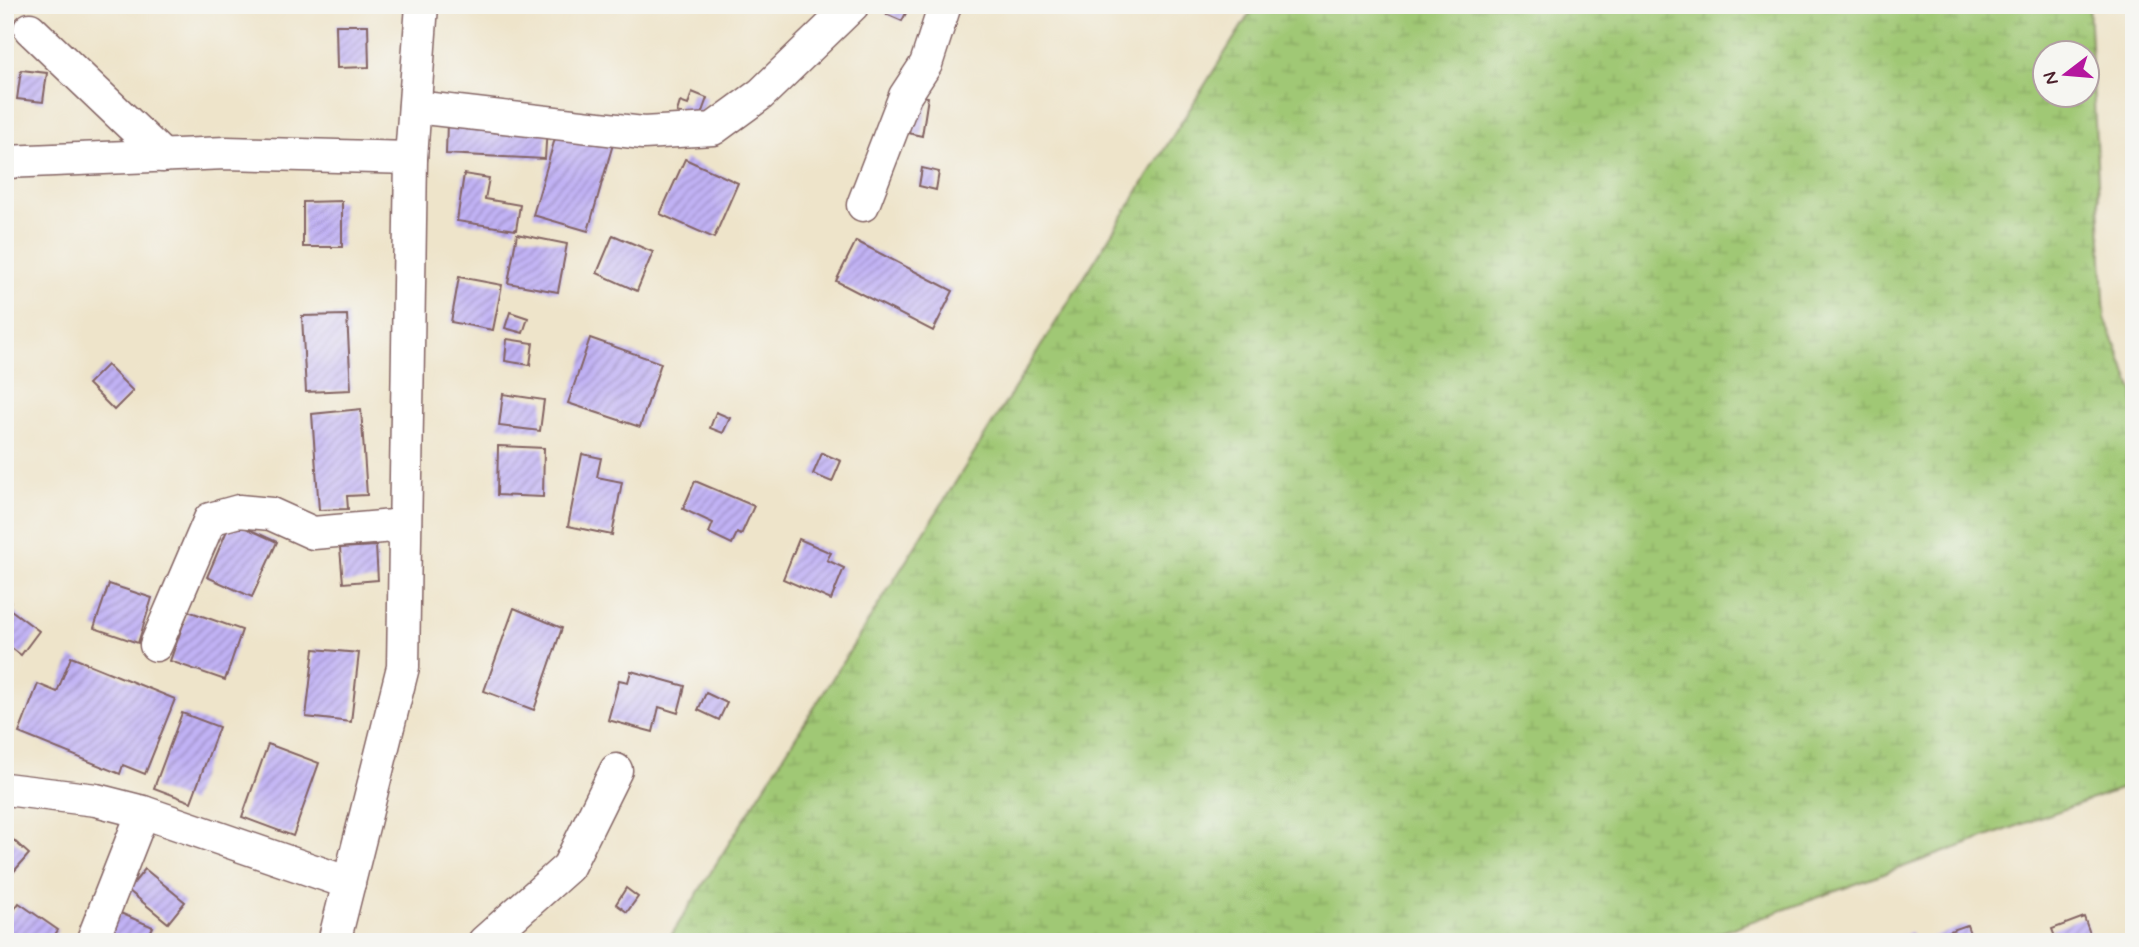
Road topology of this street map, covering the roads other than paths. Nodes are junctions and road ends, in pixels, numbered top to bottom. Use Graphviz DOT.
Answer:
graph roads {
  1 [pos="422,5"];
  2 [pos="853,5"];
  3 [pos="945,5"];
  4 [pos="30,29"];
  5 [pos="415,107"];
  6 [pos="163,156"];
  7 [pos="411,158"];
  8 [pos="5,162"];
  9 [pos="863,205"];
  10 [pos="405,525"];
  11 [pos="156,645"];
  12 [pos="616,771"];
  13 [pos="5,789"];
  14 [pos="143,813"];
  15 [pos="349,883"];
  16 [pos="92,942"];
  17 [pos="334,942"];
  18 [pos="484,942"];
  1 -- 5 [label="street"];
  2 -- 5 [label="street"];
  3 -- 9 [label="street"];
  4 -- 6 [label="street"];
  5 -- 7 [label="street"];
  6 -- 7 [label="street"];
  6 -- 8 [label="street"];
  7 -- 10 [label="street"];
  10 -- 11 [label="street"];
  10 -- 15 [label="street"];
  12 -- 18 [label="street"];
  13 -- 14 [label="street"];
  14 -- 15 [label="street"];
  14 -- 16 [label="street"];
  15 -- 17 [label="street"];
}
